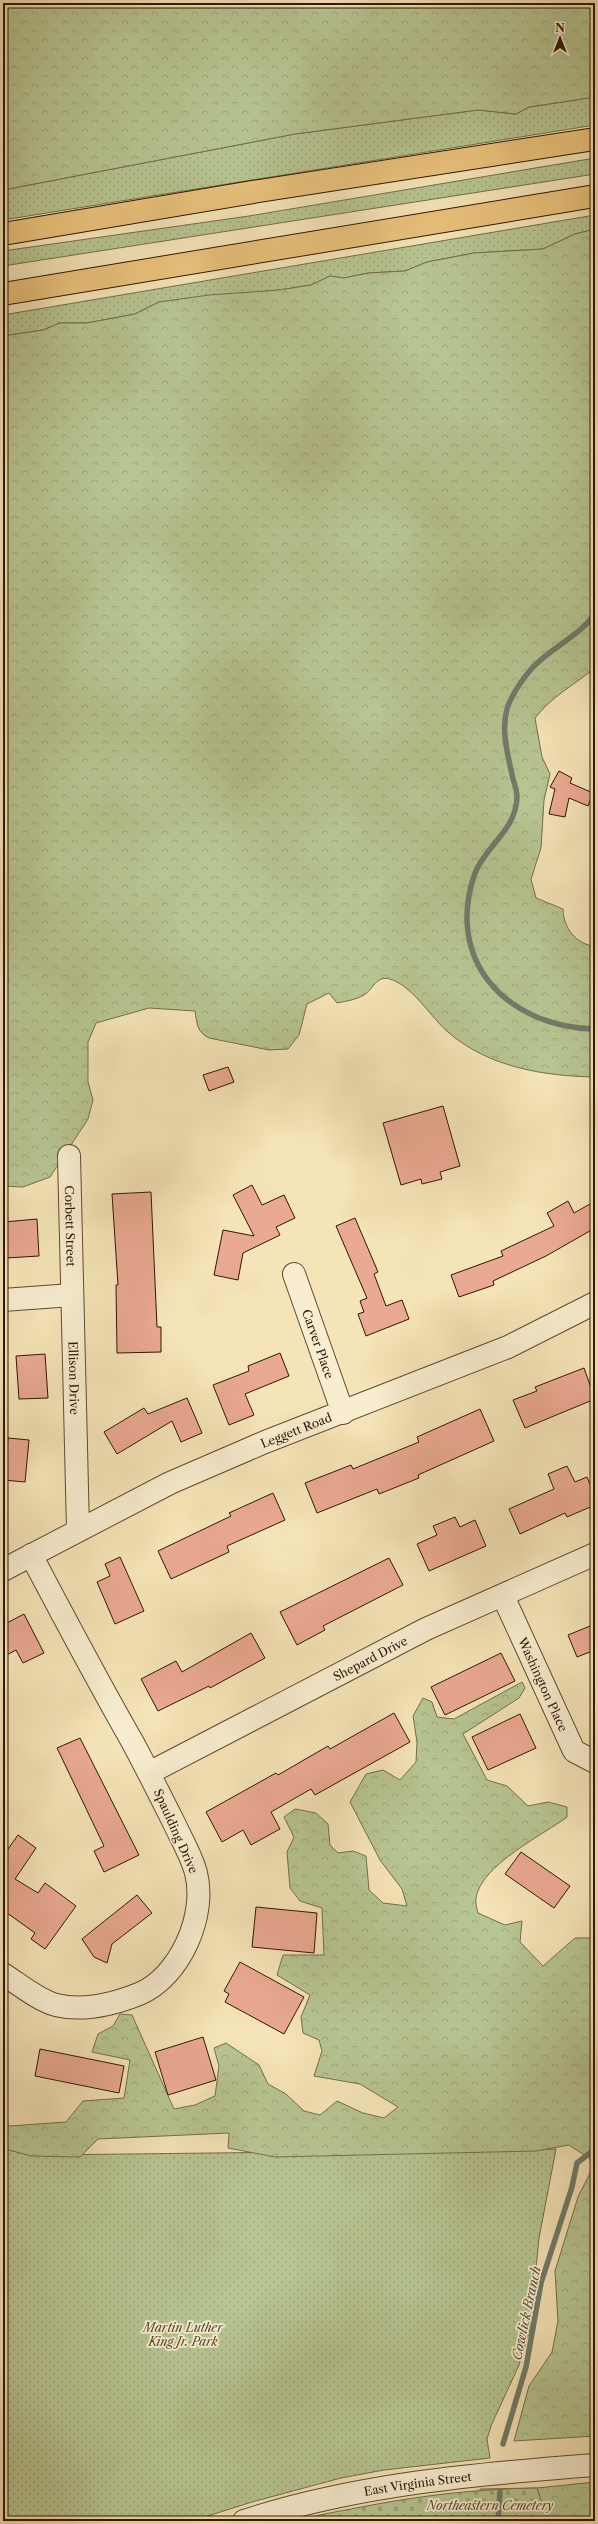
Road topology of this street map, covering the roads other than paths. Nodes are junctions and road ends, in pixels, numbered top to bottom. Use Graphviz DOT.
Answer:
graph roads {
  1 [pos="595,139"];
  2 [pos="595,196"];
  3 [pos="3,234"];
  4 [pos="3,294"];
  5 [pos="69,1156"];
  6 [pos="294,1274"];
  7 [pos="72,1295"];
  8 [pos="3,1300"];
  9 [pos="595,1303"];
  10 [pos="344,1413"];
  11 [pos="78,1530"];
  12 [pos="595,1554"];
  13 [pos="31,1555"];
  14 [pos="3,1570"];
  15 [pos="503,1596"];
  16 [pos="595,1762"];
  17 [pos="149,1773"];
  18 [pos="3,1974"];
  19 [pos="595,2465"];
  20 [pos="244,2521"];
  1 -- 3 [label="highway"];
  2 -- 4 [label="highway"];
  5 -- 7 [label="street, Corbett Street"];
  6 -- 10 [label="street, Carver Place"];
  7 -- 8 [label="street"];
  7 -- 11 [label="street, Ellison Drive"];
  9 -- 10 [label="street, Leggett Road"];
  10 -- 11 [label="street, Leggett Road"];
  11 -- 13 [label="street, Leggett Road"];
  12 -- 15 [label="street, Shepard Drive"];
  13 -- 14 [label="street, Leggett Road"];
  13 -- 17 [label="street, Spaulding Drive"];
  15 -- 16 [label="street, Washington Place"];
  15 -- 17 [label="street, Shepard Drive"];
  17 -- 18 [label="street, Spaulding Drive"];
  19 -- 20 [label="street, East Virginia Street"];
}
